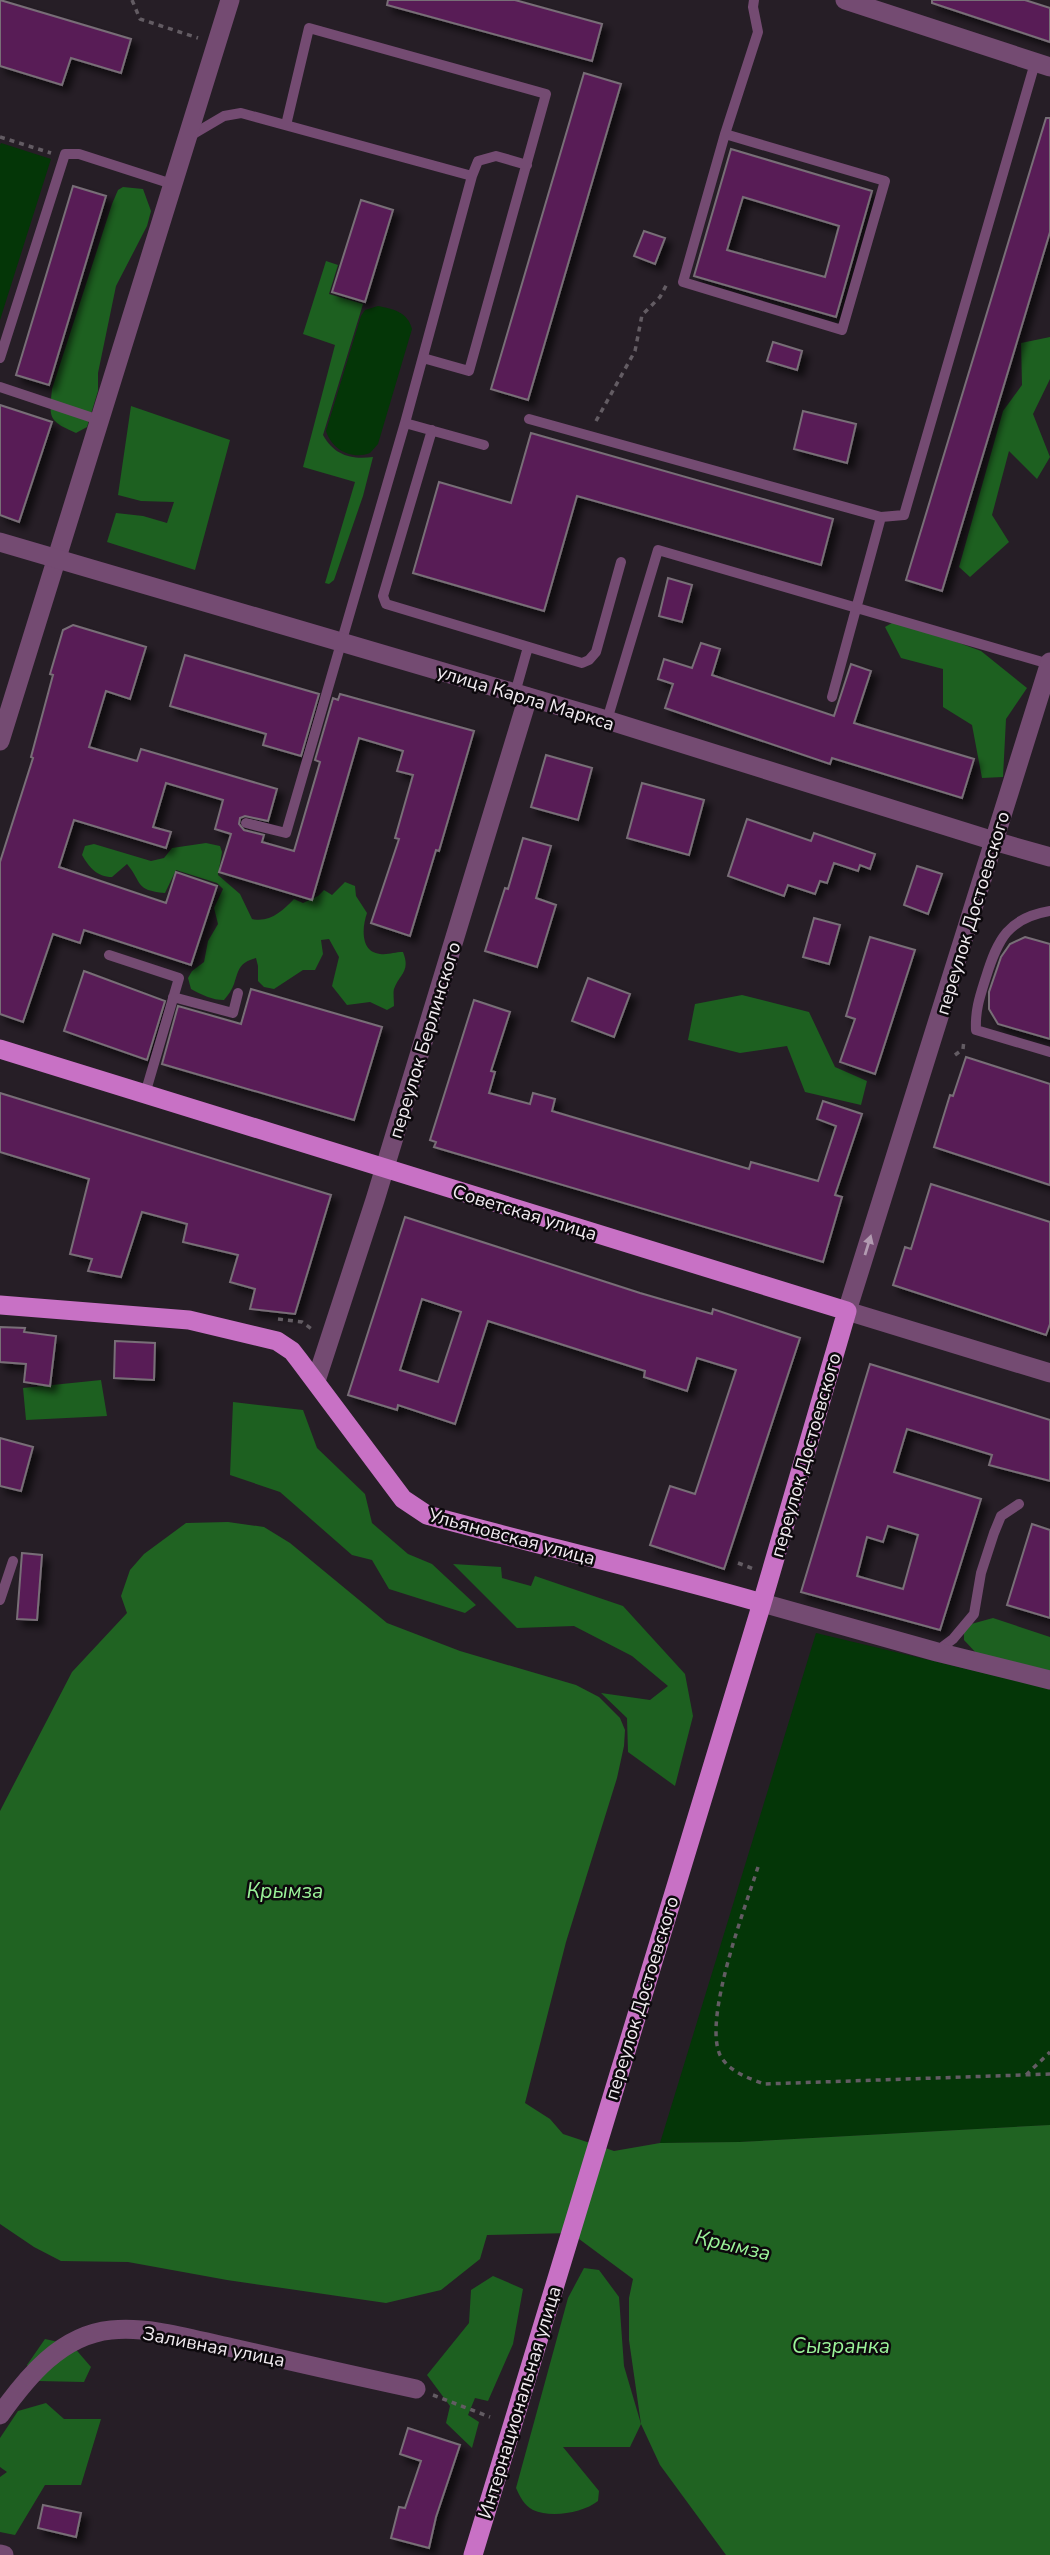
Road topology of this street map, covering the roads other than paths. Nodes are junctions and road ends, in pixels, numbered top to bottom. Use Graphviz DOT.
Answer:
graph roads {
  1 [pos="230,0"];
  2 [pos="754,0"];
  3 [pos="845,0"];
  4 [pos="1043,65"];
  5 [pos="286,125"];
  6 [pos="725,134"];
  7 [pos="187,137"];
  8 [pos="527,165"];
  9 [pos="472,176"];
  10 [pos="172,184"];
  11 [pos="0,358"];
  12 [pos="423,358"];
  13 [pos="0,387"];
  14 [pos="529,419"];
  15 [pos="99,420"];
  16 [pos="405,423"];
  17 [pos="432,430"];
  18 [pos="484,445"];
  19 [pos="881,517"];
  20 [pos="0,542"];
  21 [pos="56,558"];
  22 [pos="621,562"];
  23 [pos="858,608"];
  24 [pos="341,643"];
  25 [pos="528,648"];
  26 [pos="1050,663"];
  27 [pos="521,695"];
  28 [pos="832,697"];
  29 [pos="607,720"];
  30 [pos="0,741"];
  31 [pos="246,822"];
  32 [pos="994,841"];
  33 [pos="1050,857"];
  34 [pos="1050,911"];
  35 [pos="109,955"];
  36 [pos="238,993"];
  37 [pos="173,997"];
  38 [pos="0,1049"];
  39 [pos="1050,1052"];
  40 [pos="145,1094"];
  41 [pos="384,1169"];
  42 [pos="0,1305"];
  43 [pos="847,1311"];
  44 [pos="1050,1373"];
  45 [pos="316,1381"];
  46 [pos="1019,1504"];
  47 [pos="13,1561"];
  48 [pos="0,1600"];
  49 [pos="762,1603"];
  50 [pos="937,1652"];
  51 [pos="1050,1680"];
  52 [pos="565,2250"];
  53 [pos="416,2389"];
  54 [pos="0,2415"];
  55 [pos="472,2555"];
  1 -- 7 [label="street"];
  2 -- 6 [label="lane"];
  3 -- 4 [label="street"];
  4 -- 19 [label="lane"];
  5 -- 7 [label="lane"];
  5 -- 8 [label="lane"];
  5 -- 9 [label="lane"];
  6 -- 6 [label="lane"];
  7 -- 10 [label="street"];
  8 -- 9 [label="lane"];
  8 -- 12 [label="lane"];
  9 -- 12 [label="lane"];
  10 -- 11 [label="lane"];
  10 -- 15 [label="street"];
  12 -- 16 [label="lane"];
  13 -- 15 [label="lane"];
  14 -- 19 [label="lane"];
  15 -- 21 [label="street"];
  16 -- 17 [label="lane"];
  16 -- 24 [label="lane"];
  17 -- 18 [label="lane"];
  17 -- 25 [label="lane"];
  19 -- 23 [label="lane"];
  20 -- 21 [label="street, улица Карла Маркса"];
  21 -- 24 [label="street, улица Карла Маркса"];
  21 -- 30 [label="street"];
  22 -- 25 [label="lane"];
  23 -- 26 [label="lane"];
  23 -- 28 [label="lane"];
  23 -- 29 [label="lane"];
  24 -- 27 [label="street, улица Карла Маркса"];
  24 -- 31 [label="lane"];
  25 -- 27 [label="lane"];
  26 -- 32 [label="street, переулок Достоевского"];
  27 -- 29 [label="street, улица Карла Маркса"];
  27 -- 41 [label="street, переулок Берлинского"];
  29 -- 32 [label="street, улица Карла Маркса"];
  32 -- 33 [label="street, улица Карла Маркса"];
  43 -- 32 [label="street, переулок Достоевского, one-way"];
  34 -- 39 [label="lane"];
  35 -- 37 [label="lane"];
  36 -- 37 [label="lane"];
  37 -- 40 [label="lane"];
  38 -- 40 [label="main road, Советская улица"];
  40 -- 41 [label="main road, Советская улица"];
  41 -- 43 [label="main road, Советская улица"];
  41 -- 45 [label="street, переулок Берлинского"];
  42 -- 45 [label="main road, Ульяновская улица"];
  43 -- 44 [label="street, Советская улица"];
  43 -- 49 [label="main road, переулок Достоевского"];
  45 -- 49 [label="main road, Ульяновская улица"];
  46 -- 50 [label="lane"];
  47 -- 48 [label="lane"];
  49 -- 50 [label="street, Ульяновская улица"];
  49 -- 52 [label="main road, переулок Достоевского"];
  50 -- 51 [label="street, Ульяновская улица"];
  52 -- 55 [label="main road, Интернациональная улица"];
  53 -- 54 [label="street, Заливная улица"];
}
